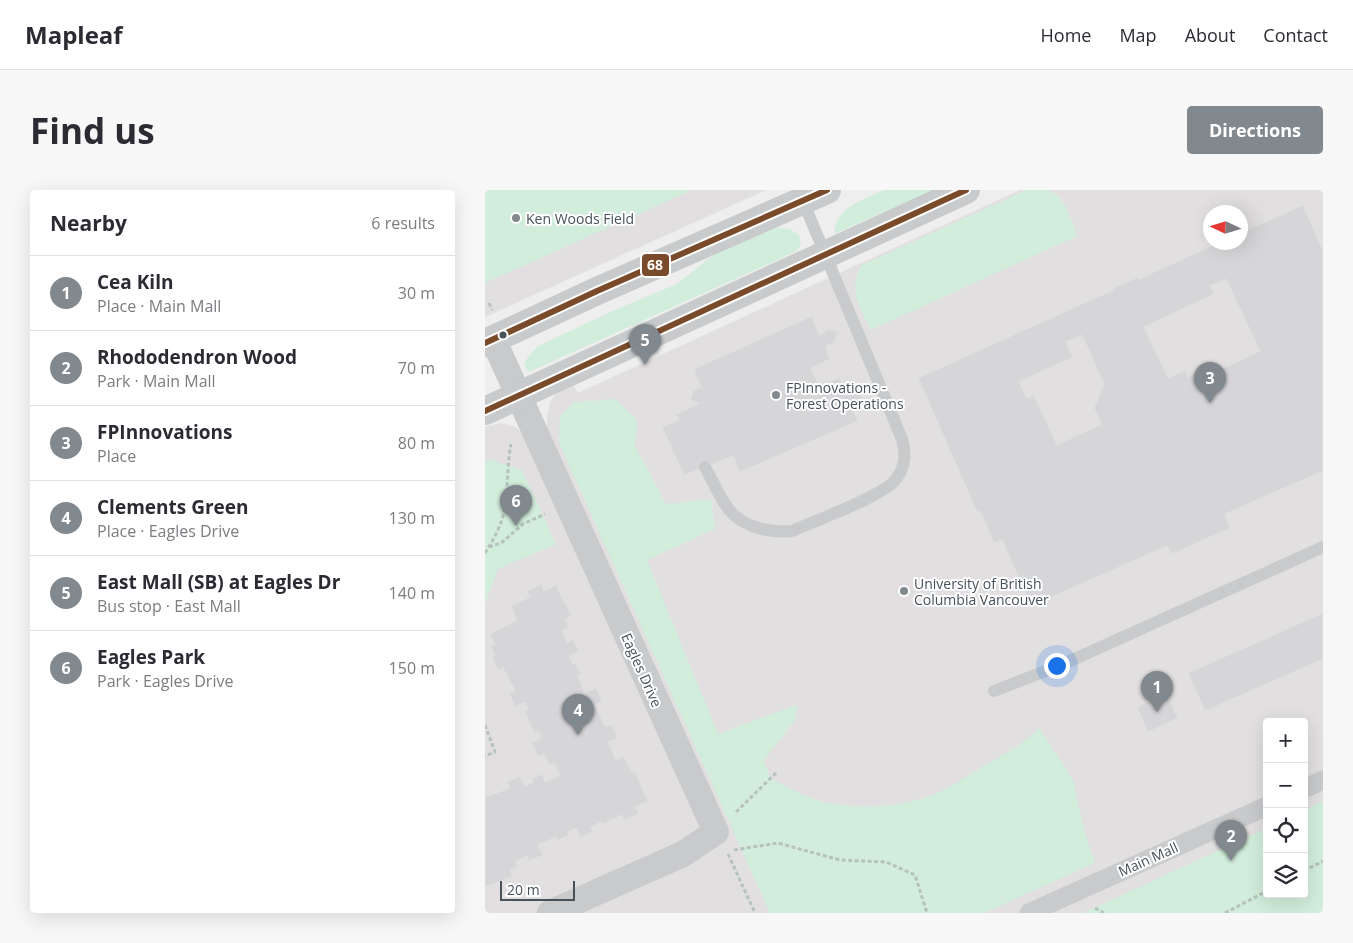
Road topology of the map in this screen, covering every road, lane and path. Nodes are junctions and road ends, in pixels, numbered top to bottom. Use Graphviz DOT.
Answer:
graph roads {
  1 [pos="966,190"];
  2 [pos="815,196"];
  3 [pos="825,254"];
  4 [pos="489,303"];
  5 [pos="492,311"];
  6 [pos="489,341"];
  7 [pos="519,395"];
  8 [pos="485,410"];
  9 [pos="512,441"];
  10 [pos="705,467"];
  11 [pos="545,514"];
  12 [pos="489,547"];
  13 [pos="1323,547"];
  14 [pos="485,553"];
  15 [pos="994,691"];
  16 [pos="485,725"];
  17 [pos="485,756"];
  18 [pos="777,772"];
  19 [pos="1323,780"];
  20 [pos="1308,787"];
  21 [pos="1263,808"];
  22 [pos="715,832"];
  23 [pos="1323,861"];
  24 [pos="1308,869"];
  25 [pos="1263,893"];
  26 [pos="550,913"];
  27 [pos="755,913"];
  28 [pos="927,913"];
  29 [pos="1029,913"];
  30 [pos="1225,913"];
  1 -- 3 [label="street"];
  2 -- 3 [label="lane"];
  2 -- 6 [label="street"];
  3 -- 7 [label="street"];
  3 -- 10 [label="lane"];
  4 -- 5 [label="path"];
  6 -- 7 [label="street, Eagles Drive"];
  7 -- 8 [label="street"];
  7 -- 22 [label="street, Eagles Drive"];
  9 -- 12 [label="path"];
  11 -- 12 [label="path"];
  12 -- 14 [label="path"];
  13 -- 15 [label="lane"];
  16 -- 17 [label="path"];
  18 -- 22 [label="path"];
  19 -- 20 [label="street"];
  21 -- 29 [label="street, Main Mall"];
  22 -- 26 [label="street"];
  23 -- 24 [label="path"];
  25 -- 30 [label="path"];
  27 -- 28 [label="path"];
}
